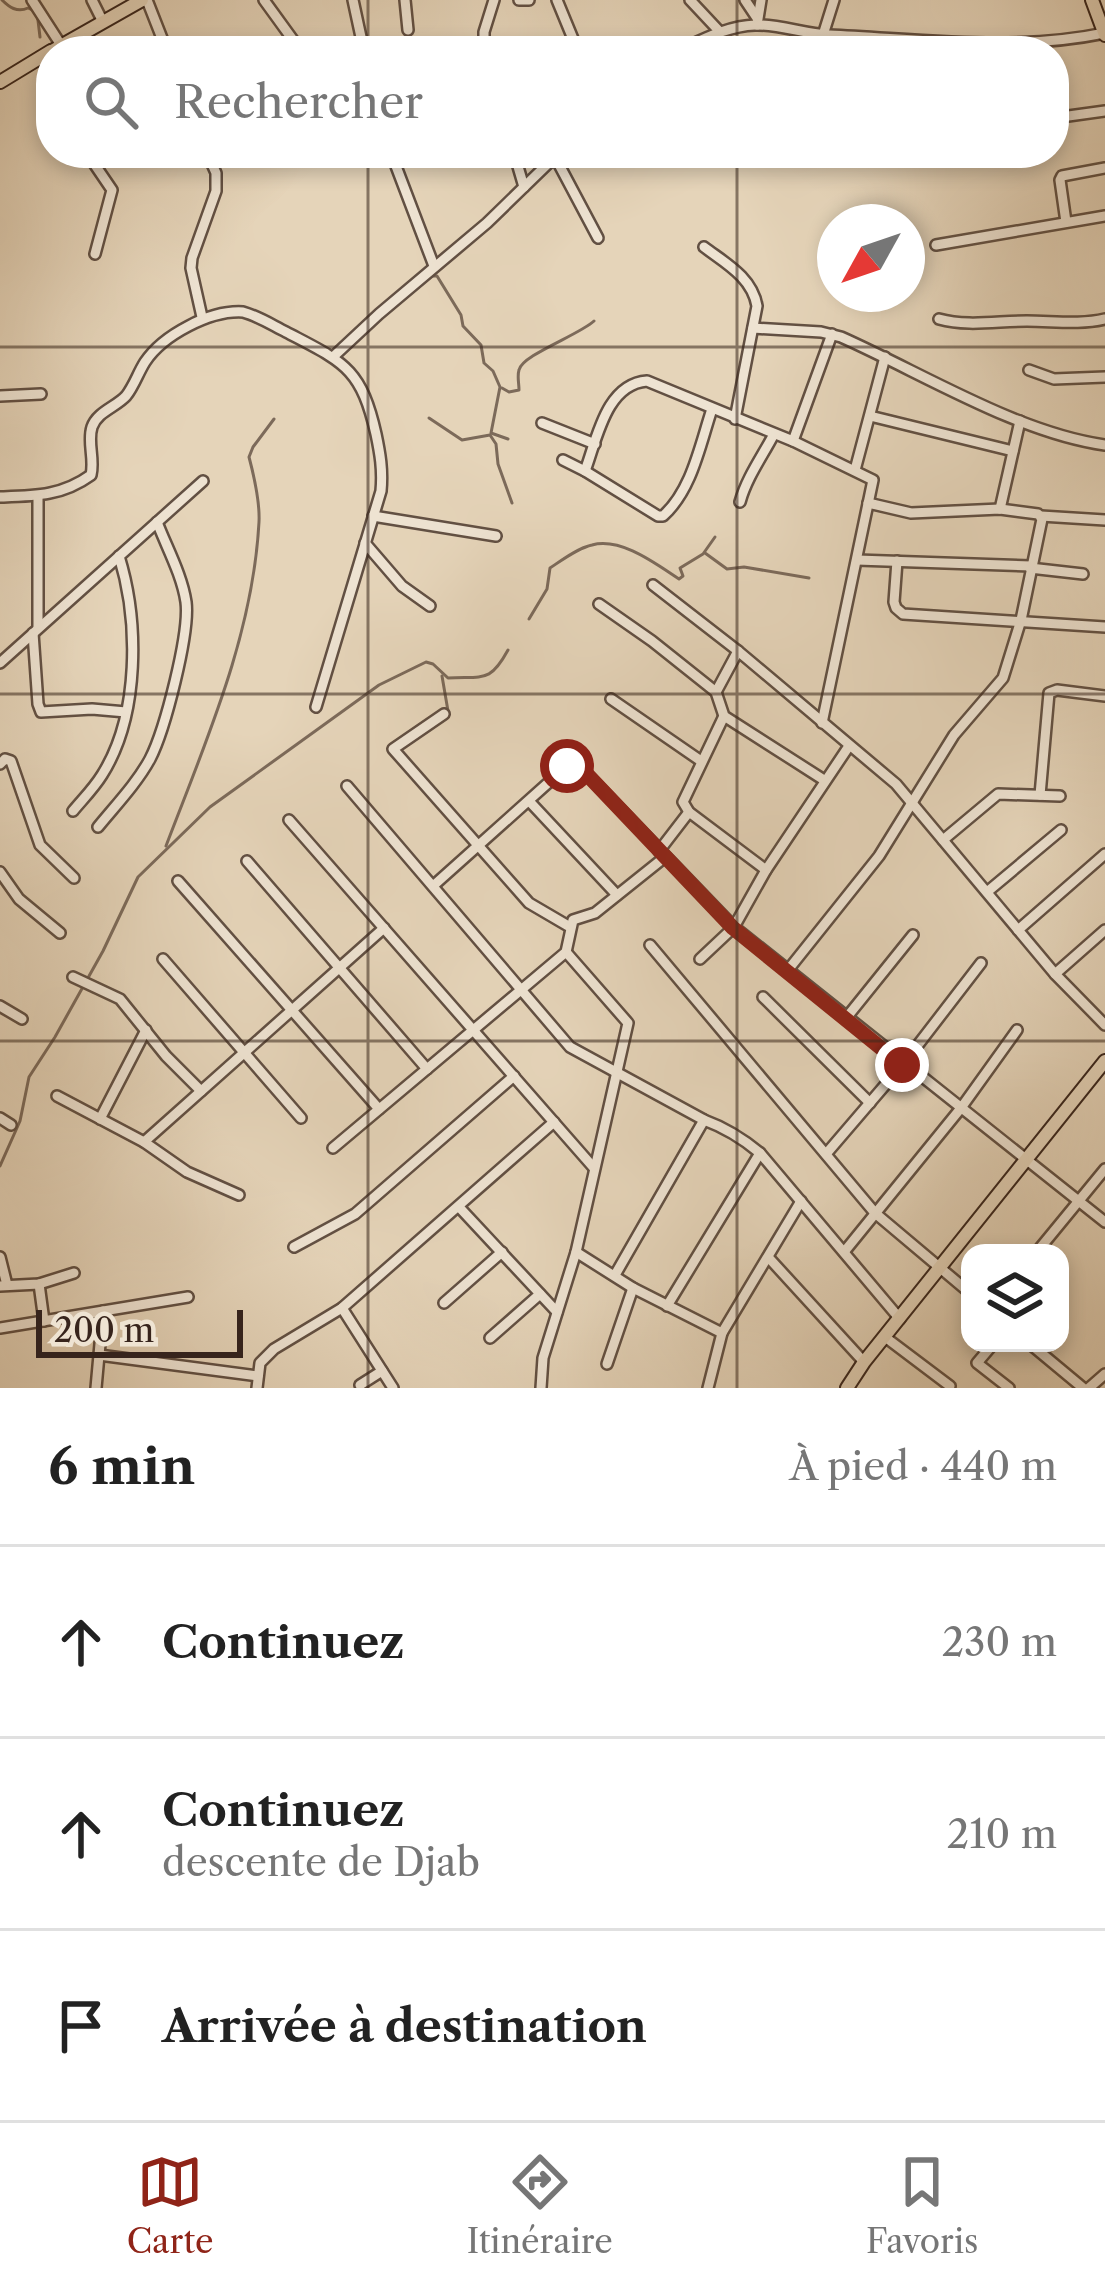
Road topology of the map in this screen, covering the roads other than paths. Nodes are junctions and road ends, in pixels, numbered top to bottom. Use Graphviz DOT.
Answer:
graph roads {
  1 [pos="32,0"];
  2 [pos="92,0"];
  3 [pos="145,0"];
  4 [pos="264,0"];
  5 [pos="353,0"];
  6 [pos="405,0"];
  7 [pos="494,0"];
  8 [pos="519,0"];
  9 [pos="529,0"];
  10 [pos="557,0"];
  11 [pos="689,0"];
  12 [pos="746,0"];
  13 [pos="761,0"];
  14 [pos="834,0"];
  15 [pos="1092,0"];
  16 [pos="757,21"];
  17 [pos="103,22"];
  18 [pos="408,30"];
  19 [pos="720,32"];
  20 [pos="1105,34"];
  21 [pos="824,35"];
  22 [pos="45,36"];
  23 [pos="78,36"];
  24 [pos="160,36"];
  25 [pos="290,36"];
  26 [pos="361,36"];
  27 [pos="484,36"];
  28 [pos="572,36"];
  29 [pos="711,36"];
  30 [pos="840,36"];
  31 [pos="1069,40"];
  32 [pos="36,60"];
  33 [pos="0,82"];
  34 [pos="1105,111"];
  35 [pos="1069,116"];
  36 [pos="97,168"];
  37 [pos="212,168"];
  38 [pos="397,168"];
  39 [pos="518,168"];
  40 [pos="544,168"];
  41 [pos="563,168"];
  42 [pos="1105,168"];
  43 [pos="524,187"];
  44 [pos="1105,216"];
  45 [pos="1066,222"];
  46 [pos="598,238"];
  47 [pos="936,244"];
  48 [pos="704,247"];
  49 [pos="95,254"];
  50 [pos="434,266"];
  51 [pos="202,317"];
  52 [pos="1105,319"];
  53 [pos="939,320"];
  54 [pos="753,328"];
  55 [pos="832,334"];
  56 [pos="334,356"];
  57 [pos="885,357"];
  58 [pos="1029,370"];
  59 [pos="1105,377"];
  60 [pos="41,394"];
  61 [pos="0,397"];
  62 [pos="712,409"];
  63 [pos="870,416"];
  64 [pos="735,419"];
  65 [pos="1020,421"];
  66 [pos="542,423"];
  67 [pos="774,434"];
  68 [pos="793,441"];
  69 [pos="596,444"];
  70 [pos="1105,445"];
  71 [pos="1012,451"];
  72 [pos="563,460"];
  73 [pos="855,470"];
  74 [pos="586,471"];
  75 [pos="202,481"];
  76 [pos="38,496"];
  77 [pos="0,497"];
  78 [pos="740,502"];
  79 [pos="868,503"];
  80 [pos="1000,509"];
  81 [pos="1041,515"];
  82 [pos="373,517"];
  83 [pos="1105,520"];
  84 [pos="157,522"];
  85 [pos="496,536"];
  86 [pos="365,543"];
  87 [pos="119,556"];
  88 [pos="857,560"];
  89 [pos="897,562"];
  90 [pos="1031,567"];
  91 [pos="1083,574"];
  92 [pos="653,585"];
  93 [pos="599,604"];
  94 [pos="430,606"];
  95 [pos="1021,620"];
  96 [pos="1105,627"];
  97 [pos="36,630"];
  98 [pos="739,651"];
  99 [pos="0,663"];
  100 [pos="716,692"];
  101 [pos="1105,696"];
  102 [pos="611,699"];
  103 [pos="316,707"];
  104 [pos="126,712"];
  105 [pos="444,714"];
  106 [pos="724,716"];
  107 [pos="822,723"];
  108 [pos="849,746"];
  109 [pos="701,761"];
  110 [pos="0,764"];
  111 [pos="824,780"];
  112 [pos="347,786"];
  113 [pos="1040,795"];
  114 [pos="1060,796"];
  115 [pos="530,802"];
  116 [pos="913,804"];
  117 [pos="73,812"];
  118 [pos="689,812"];
  119 [pos="289,820"];
  120 [pos="98,826"];
  121 [pos="1060,830"];
  122 [pos="943,840"];
  123 [pos="478,847"];
  124 [pos="662,854"];
  125 [pos="1105,854"];
  126 [pos="247,861"];
  127 [pos="766,870"];
  128 [pos="0,872"];
  129 [pos="74,878"];
  130 [pos="178,881"];
  131 [pos="433,886"];
  132 [pos="987,892"];
  133 [pos="617,896"];
  134 [pos="384,928"];
  135 [pos="570,928"];
  136 [pos="734,928"];
  137 [pos="1105,929"];
  138 [pos="1018,930"];
  139 [pos="60,933"];
  140 [pos="913,935"];
  141 [pos="650,945"];
  142 [pos="566,952"];
  143 [pos="164,958"];
  144 [pos="700,959"];
  145 [pos="981,963"];
  146 [pos="339,968"];
  147 [pos="788,970"];
  148 [pos="1055,974"];
  149 [pos="73,976"];
  150 [pos="521,990"];
  151 [pos="763,997"];
  152 [pos="0,1006"];
  153 [pos="292,1009"];
  154 [pos="847,1017"];
  155 [pos="22,1018"];
  156 [pos="1105,1025"];
  157 [pos="146,1030"];
  158 [pos="473,1030"];
  159 [pos="1017,1030"];
  160 [pos="244,1052"];
  161 [pos="1105,1061"];
  162 [pos="903,1064"];
  163 [pos="427,1069"];
  164 [pos="616,1071"];
  165 [pos="514,1076"];
  166 [pos="201,1091"];
  167 [pos="57,1096"];
  168 [pos="870,1103"];
  169 [pos="961,1108"];
  170 [pos="379,1109"];
  171 [pos="301,1118"];
  172 [pos="100,1119"];
  173 [pos="704,1120"];
  174 [pos="554,1122"];
  175 [pos="144,1142"];
  176 [pos="333,1148"];
  177 [pos="760,1154"];
  178 [pos="826,1154"];
  179 [pos="1027,1160"];
  180 [pos="594,1168"];
  181 [pos="1105,1169"];
  182 [pos="239,1195"];
  183 [pos="1078,1201"];
  184 [pos="801,1202"];
  185 [pos="458,1207"];
  186 [pos="875,1214"];
  187 [pos="1105,1222"];
  188 [pos="1043,1244"];
  189 [pos="294,1247"];
  190 [pos="502,1252"];
  191 [pos="576,1252"];
  192 [pos="844,1252"];
  193 [pos="0,1257"];
  194 [pos="768,1257"];
  195 [pos="940,1268"];
  196 [pos="74,1273"];
  197 [pos="615,1275"];
  198 [pos="39,1284"];
  199 [pos="3,1286"];
  200 [pos="961,1286"];
  201 [pos="633,1288"];
  202 [pos="540,1294"];
  203 [pos="188,1297"];
  204 [pos="444,1303"];
  205 [pos="667,1306"];
  206 [pos="342,1308"];
  207 [pos="103,1311"];
  208 [pos="557,1312"];
  209 [pos="900,1319"];
  210 [pos="44,1321"];
  211 [pos="0,1328"];
  212 [pos="722,1333"];
  213 [pos="885,1337"];
  214 [pos="490,1338"];
  215 [pos="986,1352"];
  216 [pos="1040,1352"];
  217 [pos="99,1355"];
  218 [pos="864,1362"];
  219 [pos="608,1364"];
  220 [pos="382,1371"];
  221 [pos="1105,1374"];
  222 [pos="257,1382"];
  223 [pos="360,1384"];
  224 [pos="950,1386"];
  225 [pos="96,1388"];
  226 [pos="393,1388"];
  227 [pos="541,1388"];
  228 [pos="708,1388"];
  229 [pos="847,1388"];
  230 [pos="1009,1388"];
  231 [pos="1086,1388"];
  1 -- 22 [label="street"];
  2 -- 17 [label="street"];
  3 -- 17 [label="main road"];
  3 -- 24 [label="street"];
  4 -- 25 [label="street"];
  5 -- 26 [label="street"];
  6 -- 18 [label="street"];
  7 -- 27 [label="street"];
  8 -- 9 [label="street"];
  10 -- 28 [label="street"];
  11 -- 19 [label="street"];
  12 -- 16 [label="street"];
  13 -- 16 [label="street"];
  14 -- 21 [label="street"];
  15 -- 20 [label="main road"];
  16 -- 19 [label="street"];
  16 -- 21 [label="street"];
  17 -- 23 [label="main road"];
  19 -- 29 [label="street"];
  20 -- 31 [label="street"];
  21 -- 30 [label="street"];
  32 -- 33 [label="main road"];
  34 -- 35 [label="street"];
  36 -- 49 [label="street"];
  37 -- 51 [label="street"];
  38 -- 50 [label="street"];
  39 -- 43 [label="street"];
  40 -- 43 [label="street"];
  41 -- 46 [label="street"];
  42 -- 45 [label="street"];
  43 -- 50 [label="street"];
  44 -- 45 [label="street"];
  45 -- 47 [label="street"];
  48 -- 54 [label="street"];
  50 -- 56 [label="street"];
  51 -- 56 [label="street"];
  51 -- 76 [label="street"];
  52 -- 53 [label="street"];
  54 -- 55 [label="street"];
  54 -- 64 [label="street"];
  55 -- 57 [label="street"];
  55 -- 68 [label="street"];
  56 -- 82 [label="street"];
  57 -- 63 [label="street"];
  57 -- 65 [label="street"];
  58 -- 59 [label="street"];
  60 -- 61 [label="street"];
  62 -- 64 [label="street"];
  62 -- 69 [label="street"];
  62 -- 74 [label="street"];
  63 -- 71 [label="street"];
  63 -- 73 [label="street"];
  64 -- 67 [label="street"];
  65 -- 70 [label="street"];
  65 -- 71 [label="street"];
  66 -- 69 [label="street"];
  67 -- 68 [label="street"];
  67 -- 78 [label="street"];
  68 -- 73 [label="street"];
  69 -- 74 [label="street"];
  71 -- 80 [label="street"];
  72 -- 74 [label="street"];
  73 -- 79 [label="street"];
  75 -- 84 [label="street"];
  76 -- 77 [label="street"];
  76 -- 97 [label="street"];
  79 -- 80 [label="street"];
  79 -- 88 [label="street"];
  80 -- 81 [label="street"];
  81 -- 83 [label="street"];
  81 -- 90 [label="street"];
  82 -- 85 [label="street"];
  82 -- 86 [label="street"];
  84 -- 87 [label="street"];
  84 -- 120 [label="street"];
  86 -- 94 [label="street"];
  86 -- 103 [label="street"];
  87 -- 97 [label="street"];
  87 -- 104 [label="street"];
  88 -- 89 [label="street"];
  88 -- 107 [label="street"];
  89 -- 90 [label="street"];
  89 -- 95 [label="street"];
  90 -- 91 [label="street"];
  90 -- 95 [label="street"];
  92 -- 98 [label="street"];
  93 -- 100 [label="street"];
  95 -- 96 [label="street"];
  95 -- 116 [label="street"];
  97 -- 99 [label="street"];
  97 -- 104 [label="street"];
  98 -- 100 [label="street"];
  98 -- 107 [label="street"];
  100 -- 106 [label="street"];
  101 -- 113 [label="street"];
  102 -- 109 [label="street"];
  104 -- 117 [label="street"];
  105 -- 123 [label="street"];
  106 -- 109 [label="street"];
  106 -- 111 [label="street"];
  107 -- 108 [label="street"];
  108 -- 111 [label="street"];
  108 -- 116 [label="street"];
  109 -- 118 [label="street"];
  110 -- 129 [label="street"];
  111 -- 127 [label="street"];
  112 -- 131 [label="street"];
  113 -- 114 [label="street"];
  113 -- 122 [label="street"];
  115 -- 123 [label="street"];
  115 -- 124 [label="street"];
  115 -- 133 [label="street"];
  116 -- 122 [label="street"];
  116 -- 147 [label="street"];
  118 -- 124 [label="street"];
  118 -- 127 [label="street"];
  119 -- 134 [label="street"];
  121 -- 132 [label="street"];
  122 -- 132 [label="street"];
  123 -- 131 [label="street"];
  123 -- 135 [label="street"];
  124 -- 133 [label="street"];
  124 -- 136 [label="street"];
  125 -- 138 [label="street"];
  126 -- 146 [label="street"];
  127 -- 136 [label="street"];
  128 -- 139 [label="street"];
  130 -- 153 [label="street"];
  131 -- 150 [label="street"];
  132 -- 138 [label="street"];
  133 -- 135 [label="street"];
  134 -- 146 [label="street"];
  134 -- 158 [label="street"];
  135 -- 142 [label="street"];
  136 -- 144 [label="street"];
  136 -- 147 [label="street"];
  136 -- 162 [label="street"];
  137 -- 148 [label="street"];
  138 -- 148 [label="street"];
  140 -- 154 [label="street"];
  141 -- 178 [label="street"];
  142 -- 150 [label="street"];
  142 -- 164 [label="street"];
  143 -- 160 [label="street"];
  145 -- 162 [label="street"];
  146 -- 153 [label="street"];
  146 -- 163 [label="street"];
  147 -- 154 [label="street"];
  148 -- 156 [label="street"];
  149 -- 157 [label="street"];
  150 -- 158 [label="street"];
  150 -- 164 [label="street"];
  151 -- 168 [label="street"];
  152 -- 155 [label="street"];
  153 -- 160 [label="street"];
  153 -- 170 [label="street"];
  154 -- 162 [label="street"];
  157 -- 166 [label="street"];
  157 -- 172 [label="street"];
  158 -- 163 [label="street"];
  158 -- 165 [label="street"];
  159 -- 169 [label="street"];
  160 -- 166 [label="street"];
  160 -- 171 [label="street"];
  161 -- 179 [label="main road"];
  162 -- 168 [label="street"];
  162 -- 169 [label="street"];
  163 -- 170 [label="street"];
  164 -- 173 [label="street"];
  164 -- 180 [label="street"];
  165 -- 174 [label="street"];
  165 -- 189 [label="street"];
  166 -- 175 [label="street"];
  167 -- 172 [label="street"];
  168 -- 178 [label="street"];
  169 -- 179 [label="street"];
  169 -- 186 [label="street"];
  170 -- 176 [label="street"];
  172 -- 175 [label="street"];
  173 -- 177 [label="street"];
  173 -- 197 [label="street"];
  174 -- 180 [label="street"];
  174 -- 185 [label="street"];
  175 -- 182 [label="street"];
  177 -- 184 [label="street"];
  177 -- 205 [label="street"];
  178 -- 186 [label="street"];
  179 -- 183 [label="street"];
  179 -- 195 [label="main road"];
  180 -- 191 [label="street"];
  181 -- 183 [label="street"];
  183 -- 187 [label="street"];
  183 -- 188 [label="street"];
  184 -- 192 [label="street"];
  184 -- 194 [label="street"];
  185 -- 190 [label="street"];
  185 -- 206 [label="street"];
  186 -- 192 [label="street"];
  186 -- 195 [label="street"];
  190 -- 202 [label="street"];
  190 -- 204 [label="street"];
  191 -- 197 [label="street"];
  191 -- 208 [label="street"];
  192 -- 209 [label="street"];
  193 -- 199 [label="street"];
  194 -- 212 [label="street"];
  194 -- 218 [label="street"];
  195 -- 200 [label="street"];
  195 -- 209 [label="main road"];
  196 -- 198 [label="street"];
  197 -- 201 [label="street"];
  198 -- 199 [label="street"];
  198 -- 210 [label="street"];
  201 -- 205 [label="street"];
  201 -- 219 [label="street"];
  202 -- 208 [label="street"];
  202 -- 214 [label="street"];
  203 -- 207 [label="street"];
  205 -- 212 [label="street"];
  206 -- 220 [label="street"];
  206 -- 222 [label="street"];
  207 -- 210 [label="street"];
  207 -- 217 [label="street"];
  208 -- 227 [label="street"];
  209 -- 213 [label="main road"];
  210 -- 211 [label="street"];
  212 -- 228 [label="street"];
  213 -- 218 [label="main road"];
  213 -- 224 [label="street"];
  215 -- 230 [label="street"];
  216 -- 231 [label="street"];
  217 -- 222 [label="street"];
  217 -- 225 [label="street"];
  218 -- 229 [label="main road"];
  220 -- 223 [label="street"];
  220 -- 226 [label="street"];
  221 -- 231 [label="street"];
}
